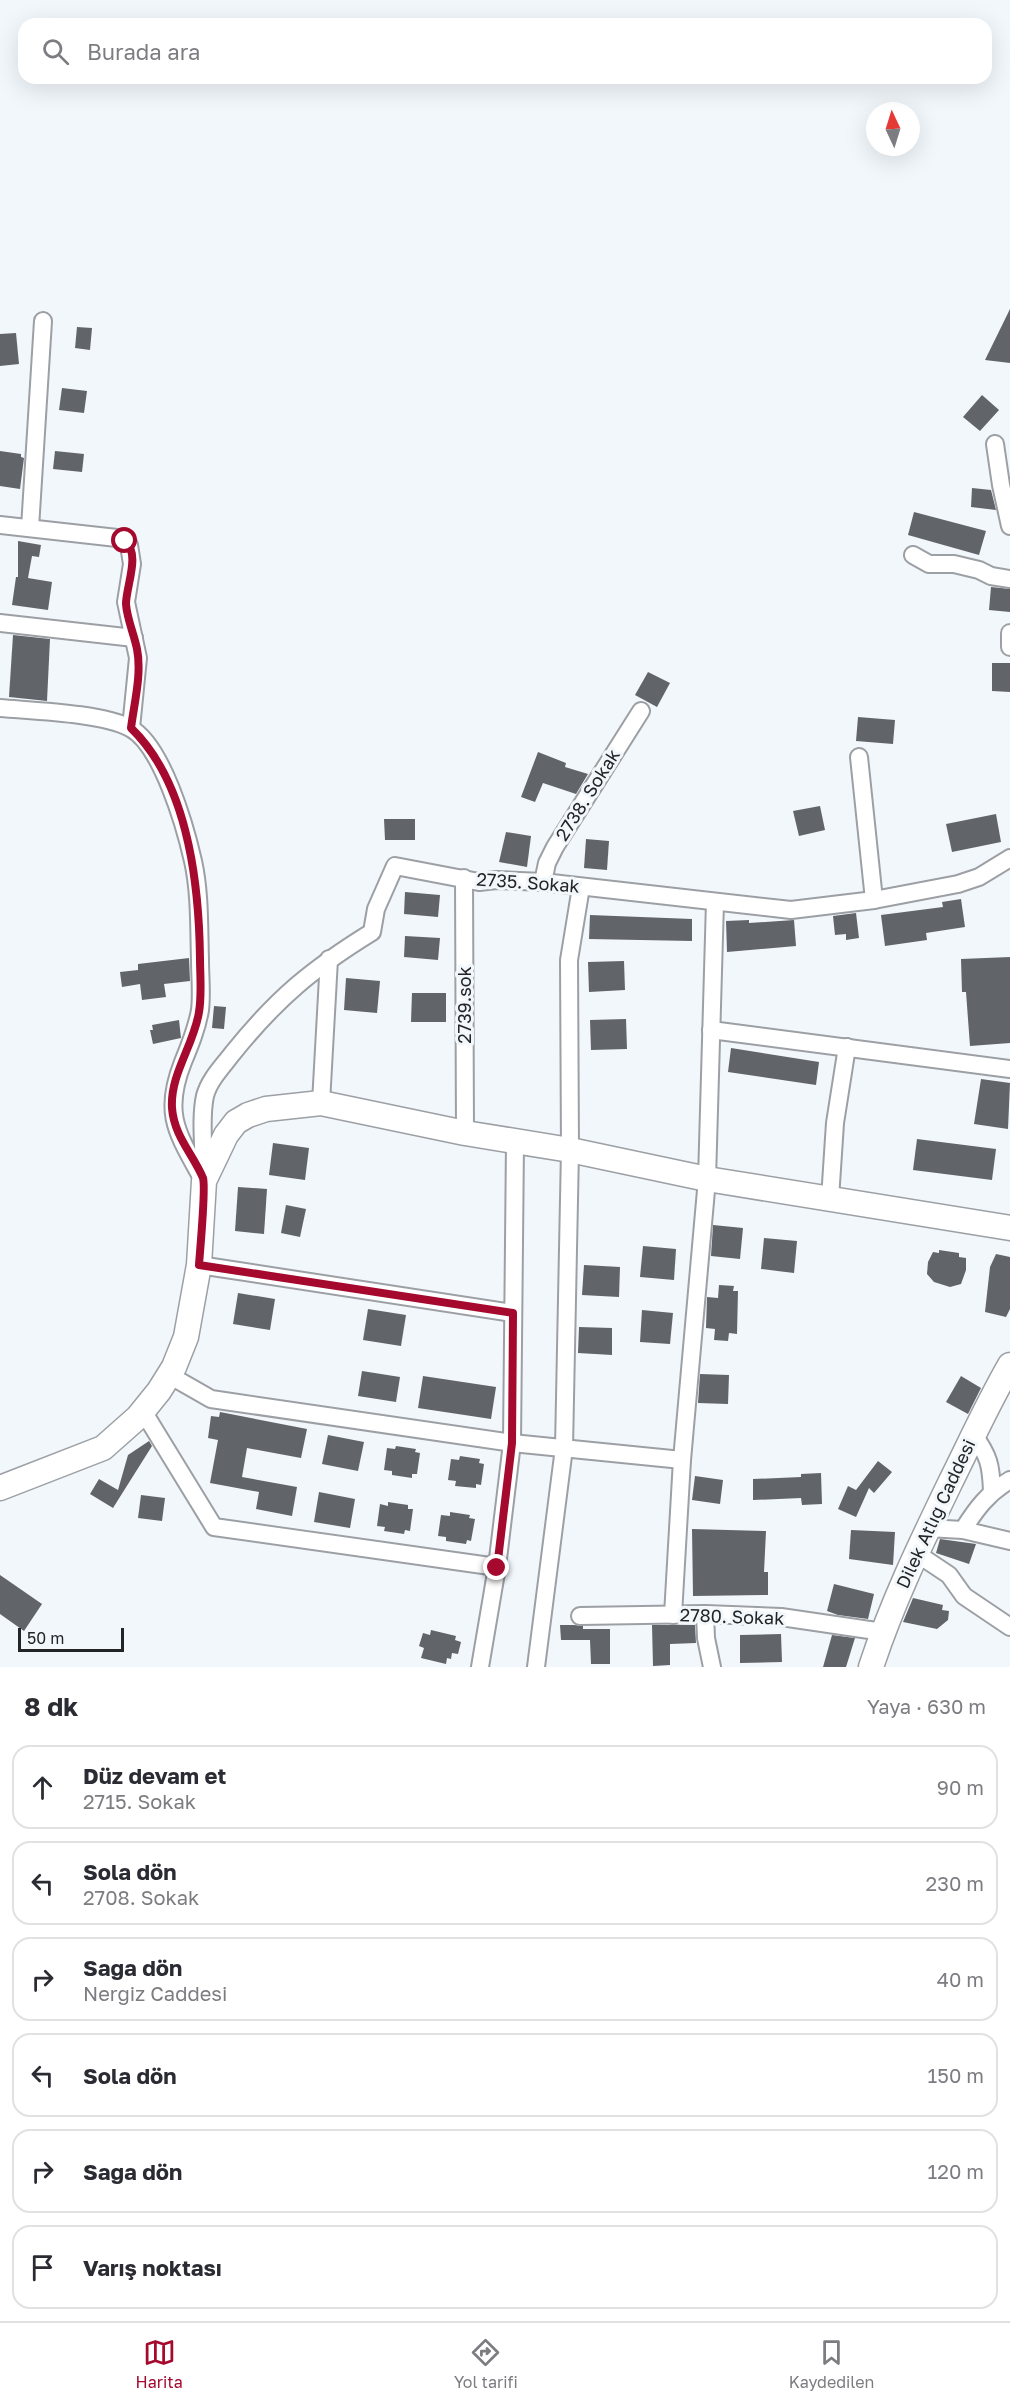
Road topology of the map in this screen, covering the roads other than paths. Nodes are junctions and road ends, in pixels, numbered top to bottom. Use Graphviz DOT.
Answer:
graph roads {
  1 [pos="43,321"];
  2 [pos="995,444"];
  3 [pos="0,525"];
  4 [pos="1010,526"];
  5 [pos="30,528"];
  6 [pos="913,555"];
  7 [pos="1010,579"];
  8 [pos="0,623"];
  9 [pos="1010,633"];
  10 [pos="134,638"];
  11 [pos="1010,647"];
  12 [pos="0,708"];
  13 [pos="641,711"];
  14 [pos="131,728"];
  15 [pos="859,757"];
  16 [pos="1009,862"];
  17 [pos="464,878"];
  18 [pos="543,882"];
  19 [pos="581,887"];
  20 [pos="874,900"];
  21 [pos="715,902"];
  22 [pos="328,959"];
  23 [pos="711,1030"];
  24 [pos="847,1047"];
  25 [pos="1010,1069"];
  26 [pos="321,1103"];
  27 [pos="465,1133"];
  28 [pos="515,1142"];
  29 [pos="570,1150"];
  30 [pos="707,1179"];
  31 [pos="204,1181"];
  32 [pos="830,1199"];
  33 [pos="1010,1228"];
  34 [pos="199,1265"];
  35 [pos="513,1313"];
  36 [pos="1010,1365"];
  37 [pos="169,1376"];
  38 [pos="143,1412"];
  39 [pos="973,1434"];
  40 [pos="512,1443"];
  41 [pos="564,1448"];
  42 [pos="682,1460"];
  43 [pos="1010,1480"];
  44 [pos="0,1488"];
  45 [pos="992,1491"];
  46 [pos="928,1528"];
  47 [pos="963,1530"];
  48 [pos="1010,1541"];
  49 [pos="916,1553"];
  50 [pos="497,1568"];
  51 [pos="705,1614"];
  52 [pos="673,1615"];
  53 [pos="580,1616"];
  54 [pos="1010,1627"];
  55 [pos="883,1632"];
  56 [pos="480,1667"];
  57 [pos="536,1667"];
  58 [pos="712,1667"];
  59 [pos="871,1667"];
  1 -- 5 [label="street"];
  2 -- 4 [label="street"];
  3 -- 5 [label="street"];
  5 -- 10 [label="street"];
  6 -- 7 [label="street"];
  8 -- 10 [label="street"];
  9 -- 11 [label="street"];
  10 -- 14 [label="street"];
  12 -- 14 [label="street"];
  13 -- 18 [label="street, 2738. Sokak"];
  14 -- 31 [label="street"];
  15 -- 20 [label="street"];
  16 -- 20 [label="street, 2735. Sokak"];
  17 -- 18 [label="street, 2735. Sokak"];
  17 -- 22 [label="street, 2735. Sokak"];
  17 -- 27 [label="street, 2739.sok"];
  18 -- 19 [label="street, 2735. Sokak"];
  19 -- 21 [label="street, 2735. Sokak"];
  19 -- 29 [label="street"];
  20 -- 21 [label="street, 2735. Sokak"];
  21 -- 23 [label="street"];
  22 -- 26 [label="street"];
  22 -- 31 [label="street, 2735. Sokak"];
  23 -- 24 [label="street"];
  23 -- 30 [label="street"];
  24 -- 25 [label="street"];
  24 -- 32 [label="street"];
  26 -- 27 [label="street"];
  26 -- 31 [label="street"];
  27 -- 28 [label="street"];
  28 -- 29 [label="street"];
  28 -- 35 [label="street"];
  29 -- 30 [label="street"];
  29 -- 41 [label="street"];
  30 -- 32 [label="street"];
  30 -- 42 [label="street"];
  31 -- 34 [label="street"];
  32 -- 33 [label="street"];
  34 -- 35 [label="street"];
  34 -- 37 [label="street"];
  35 -- 40 [label="street"];
  36 -- 39 [label="street, Dilek Atlığ Caddesi"];
  37 -- 38 [label="street"];
  37 -- 40 [label="street"];
  38 -- 44 [label="street"];
  38 -- 50 [label="street"];
  39 -- 45 [label="street"];
  39 -- 46 [label="street, Dilek Atlığ Caddesi"];
  40 -- 41 [label="street"];
  40 -- 50 [label="street"];
  41 -- 42 [label="street"];
  41 -- 57 [label="street"];
  42 -- 52 [label="street"];
  43 -- 45 [label="street"];
  45 -- 47 [label="street"];
  46 -- 47 [label="street"];
  46 -- 49 [label="street, Dilek Atlığ Caddesi"];
  47 -- 48 [label="street"];
  49 -- 54 [label="street"];
  49 -- 55 [label="street, Dilek Atlığ Caddesi"];
  50 -- 56 [label="street"];
  51 -- 52 [label="street, 2780. Sokak"];
  51 -- 55 [label="street, 2780. Sokak"];
  51 -- 58 [label="street"];
  52 -- 53 [label="street, 2780. Sokak"];
  55 -- 59 [label="street, Dilek Atlığ Caddesi"];
}
